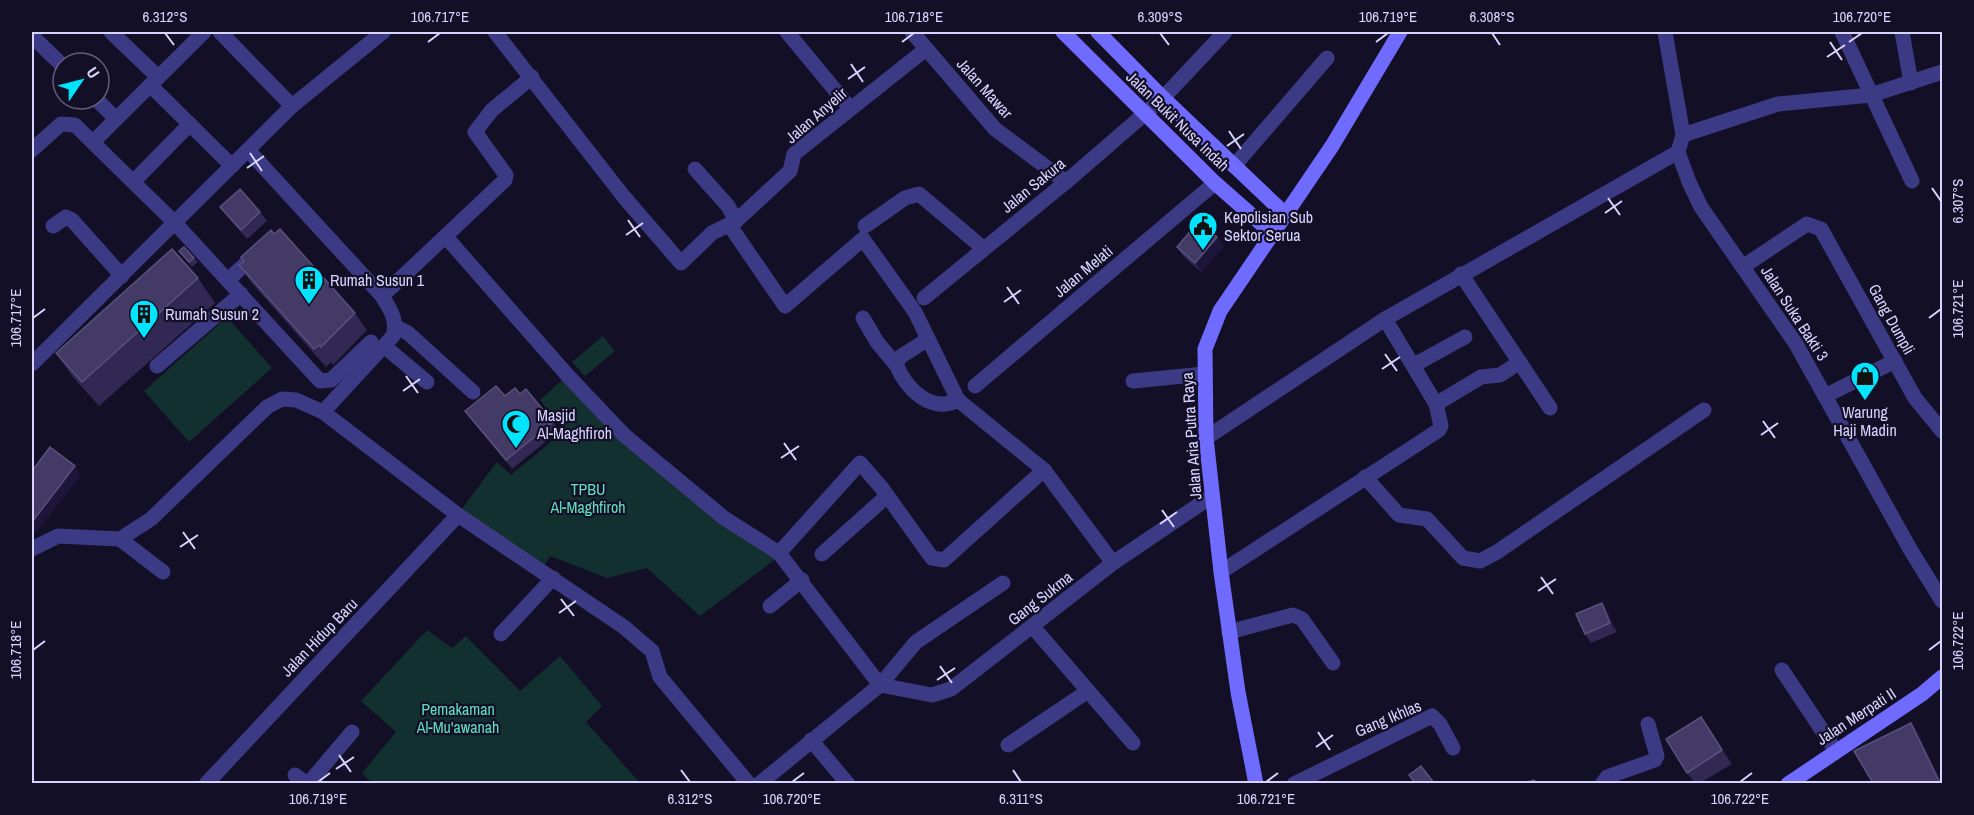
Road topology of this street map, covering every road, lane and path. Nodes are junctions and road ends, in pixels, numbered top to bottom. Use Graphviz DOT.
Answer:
graph roads {
  1 [pos="111,32"];
  2 [pos="204,32"];
  3 [pos="220,32"];
  4 [pos="383,32"];
  5 [pos="495,32"];
  6 [pos="787,32"];
  7 [pos="912,32"];
  8 [pos="1063,32"];
  9 [pos="1098,32"];
  10 [pos="1225,32"];
  11 [pos="1400,32"];
  12 [pos="1665,32"];
  13 [pos="1842,32"];
  14 [pos="1902,32"];
  15 [pos="32,36"];
  16 [pos="926,50"];
  17 [pos="51,54"];
  18 [pos="1327,58"];
  19 [pos="1942,72"];
  20 [pos="532,77"];
  21 [pos="154,81"];
  22 [pos="1911,83"];
  23 [pos="1871,95"];
  24 [pos="1163,98"];
  25 [pos="292,106"];
  26 [pos="850,108"];
  27 [pos="109,111"];
  28 [pos="1144,114"];
  29 [pos="116,118"];
  30 [pos="190,124"];
  31 [pos="1683,135"];
  32 [pos="93,142"];
  33 [pos="32,150"];
  34 [pos="248,150"];
  35 [pos="1678,152"];
  36 [pos="232,166"];
  37 [pos="1234,166"];
  38 [pos="695,169"];
  39 [pos="134,181"];
  40 [pos="1912,181"];
  41 [pos="1066,182"];
  42 [pos="1215,183"];
  43 [pos="1285,214"];
  44 [pos="175,223"];
  45 [pos="733,223"];
  46 [pos="53,226"];
  47 [pos="865,226"];
  48 [pos="1271,232"];
  49 [pos="446,237"];
  50 [pos="269,241"];
  51 [pos="983,248"];
  52 [pos="1744,266"];
  53 [pos="1461,274"];
  54 [pos="122,276"];
  55 [pos="228,280"];
  56 [pos="241,294"];
  57 [pos="382,296"];
  58 [pos="924,298"];
  59 [pos="863,318"];
  60 [pos="1385,319"];
  61 [pos="396,327"];
  62 [pos="1465,338"];
  63 [pos="928,339"];
  64 [pos="378,344"];
  65 [pos="1895,360"];
  66 [pos="1520,362"];
  67 [pos="32,364"];
  68 [pos="896,365"];
  69 [pos="1414,365"];
  70 [pos="157,366"];
  71 [pos="1204,374"];
  72 [pos="1133,381"];
  73 [pos="427,382"];
  74 [pos="975,386"];
  75 [pos="474,392"];
  76 [pos="1825,396"];
  77 [pos="958,400"];
  78 [pos="1436,404"];
  79 [pos="1550,408"];
  80 [pos="1704,410"];
  81 [pos="323,412"];
  82 [pos="1942,431"];
  83 [pos="1206,438"];
  84 [pos="1044,470"];
  85 [pos="1365,477"];
  86 [pos="887,496"];
  87 [pos="1212,496"];
  88 [pos="458,515"];
  89 [pos="120,539"];
  90 [pos="32,549"];
  91 [pos="780,552"];
  92 [pos="822,554"];
  93 [pos="1113,563"];
  94 [pos="163,572"];
  95 [pos="1221,572"];
  96 [pos="553,578"];
  97 [pos="802,580"];
  98 [pos="1004,582"];
  99 [pos="1941,597"];
  100 [pos="770,606"];
  101 [pos="1033,627"];
  102 [pos="1229,632"];
  103 [pos="501,634"];
  104 [pos="1333,663"];
  105 [pos="1782,670"];
  106 [pos="1942,677"];
  107 [pos="880,685"];
  108 [pos="1088,691"];
  109 [pos="1648,724"];
  110 [pos="352,732"];
  111 [pos="811,740"];
  112 [pos="1133,743"];
  113 [pos="1008,745"];
  114 [pos="1453,747"];
  115 [pos="1836,751"];
  116 [pos="303,781"];
  117 [pos="1798,781"];
  118 [pos="206,783"];
  119 [pos="749,783"];
  120 [pos="759,783"];
  121 [pos="848,783"];
  122 [pos="1256,783"];
  123 [pos="1294,783"];
  124 [pos="1602,783"];
  1 -- 21 [label="street"];
  2 -- 21 [label="street"];
  3 -- 25 [label="street"];
  4 -- 25 [label="street"];
  5 -- 20 [label="street"];
  6 -- 26 [label="street"];
  7 -- 16 [label="street, Jalan Mawar"];
  8 -- 28 [label="main road, Jalan Bukit Nusa Indah"];
  9 -- 24 [label="main road, Jalan Bukit Nusa Indah"];
  10 -- 24 [label="street, Jalan Sakura"];
  11 -- 43 [label="main road, Jalan Aria Putra Raya"];
  12 -- 31 [label="street"];
  13 -- 23 [label="street"];
  14 -- 22 [label="street"];
  15 -- 17 [label="street"];
  16 -- 26 [label="street, Jalan Anyelir"];
  16 -- 41 [label="street, Jalan Mawar"];
  18 -- 37 [label="street"];
  19 -- 22 [label="street"];
  20 -- 45 [label="street, Jalan Anyelir"];
  20 -- 49 [label="street"];
  21 -- 29 [label="street"];
  21 -- 30 [label="street"];
  22 -- 23 [label="street"];
  23 -- 31 [label="street"];
  23 -- 40 [label="street"];
  24 -- 28 [label="street, Jalan Sakura"];
  24 -- 37 [label="main road, Jalan Bukit Nusa Indah"];
  25 -- 34 [label="street"];
  26 -- 45 [label="street, Jalan Anyelir"];
  27 -- 29 [label="street"];
  28 -- 41 [label="street, Jalan Sakura"];
  28 -- 42 [label="main road, Jalan Bukit Nusa Indah"];
  29 -- 32 [label="street"];
  30 -- 36 [label="street"];
  30 -- 39 [label="street"];
  31 -- 35 [label="street"];
  32 -- 33 [label="street"];
  32 -- 39 [label="street"];
  34 -- 36 [label="street"];
  34 -- 57 [label="street"];
  35 -- 52 [label="street, Jalan Suka Bakti 3"];
  35 -- 53 [label="street"];
  36 -- 44 [label="street"];
  37 -- 43 [label="main road, Jalan Bukit Nusa Indah"];
  38 -- 45 [label="street"];
  39 -- 44 [label="street"];
  41 -- 51 [label="street, Jalan Sakura"];
  42 -- 48 [label="main road, Jalan Bukit Nusa Indah"];
  42 -- 74 [label="street, Jalan Melati"];
  43 -- 48 [label="main road, Jalan Aria Putra Raya"];
  44 -- 54 [label="street"];
  44 -- 55 [label="street"];
  45 -- 63 [label="street"];
  46 -- 54 [label="street"];
  47 -- 51 [label="street"];
  48 -- 71 [label="main road, Jalan Aria Putra Raya"];
  49 -- 57 [label="street"];
  49 -- 91 [label="street"];
  50 -- 55 [label="street"];
  51 -- 58 [label="street, Jalan Sakura"];
  52 -- 65 [label="street, Gang Dumpli"];
  52 -- 76 [label="street, Jalan Suka Bakti 3"];
  53 -- 60 [label="street"];
  53 -- 66 [label="street"];
  54 -- 67 [label="street"];
  55 -- 56 [label="street"];
  56 -- 64 [label="street"];
  56 -- 70 [label="street"];
  57 -- 61 [label="street"];
  59 -- 68 [label="street"];
  60 -- 69 [label="street"];
  60 -- 83 [label="street"];
  61 -- 64 [label="street"];
  61 -- 75 [label="street"];
  62 -- 69 [label="street"];
  63 -- 68 [label="street"];
  63 -- 77 [label="street"];
  64 -- 73 [label="street"];
  64 -- 81 [label="street"];
  65 -- 76 [label="street"];
  65 -- 82 [label="street, Gang Dumpli"];
  66 -- 78 [label="street"];
  66 -- 79 [label="street"];
  68 -- 77 [label="street"];
  69 -- 78 [label="street"];
  71 -- 72 [label="street"];
  71 -- 83 [label="main road, Jalan Aria Putra Raya"];
  76 -- 99 [label="street, Jalan Suka Bakti 3"];
  77 -- 84 [label="street"];
  78 -- 85 [label="street"];
  80 -- 85 [label="street"];
  81 -- 88 [label="street"];
  81 -- 89 [label="street"];
  83 -- 87 [label="main road, Jalan Aria Putra Raya"];
  84 -- 86 [label="street"];
  84 -- 93 [label="street"];
  85 -- 95 [label="street"];
  86 -- 91 [label="street"];
  86 -- 92 [label="street"];
  87 -- 93 [label="street, Gang Sukma"];
  87 -- 95 [label="main road, Jalan Aria Putra Raya"];
  88 -- 96 [label="street"];
  88 -- 118 [label="street, Jalan Hidup Baru"];
  89 -- 90 [label="street"];
  89 -- 94 [label="street"];
  91 -- 97 [label="street"];
  93 -- 101 [label="street, Gang Sukma"];
  95 -- 102 [label="main road, Jalan Aria Putra Raya"];
  96 -- 103 [label="street"];
  96 -- 119 [label="street"];
  97 -- 100 [label="street"];
  97 -- 107 [label="street"];
  98 -- 107 [label="street"];
  101 -- 107 [label="street, Gang Sukma"];
  101 -- 108 [label="street"];
  102 -- 104 [label="street"];
  102 -- 122 [label="main road, Jalan Aria Putra Raya"];
  105 -- 115 [label="street"];
  106 -- 115 [label="main road, Jalan Merpati II"];
  107 -- 111 [label="street"];
  108 -- 112 [label="street"];
  108 -- 113 [label="street"];
  109 -- 124 [label="street"];
  110 -- 116 [label="street"];
  111 -- 120 [label="street"];
  111 -- 121 [label="street"];
  114 -- 123 [label="street, Gang Ikhlas"];
  115 -- 117 [label="main road, Jalan Merpati II"];
}
